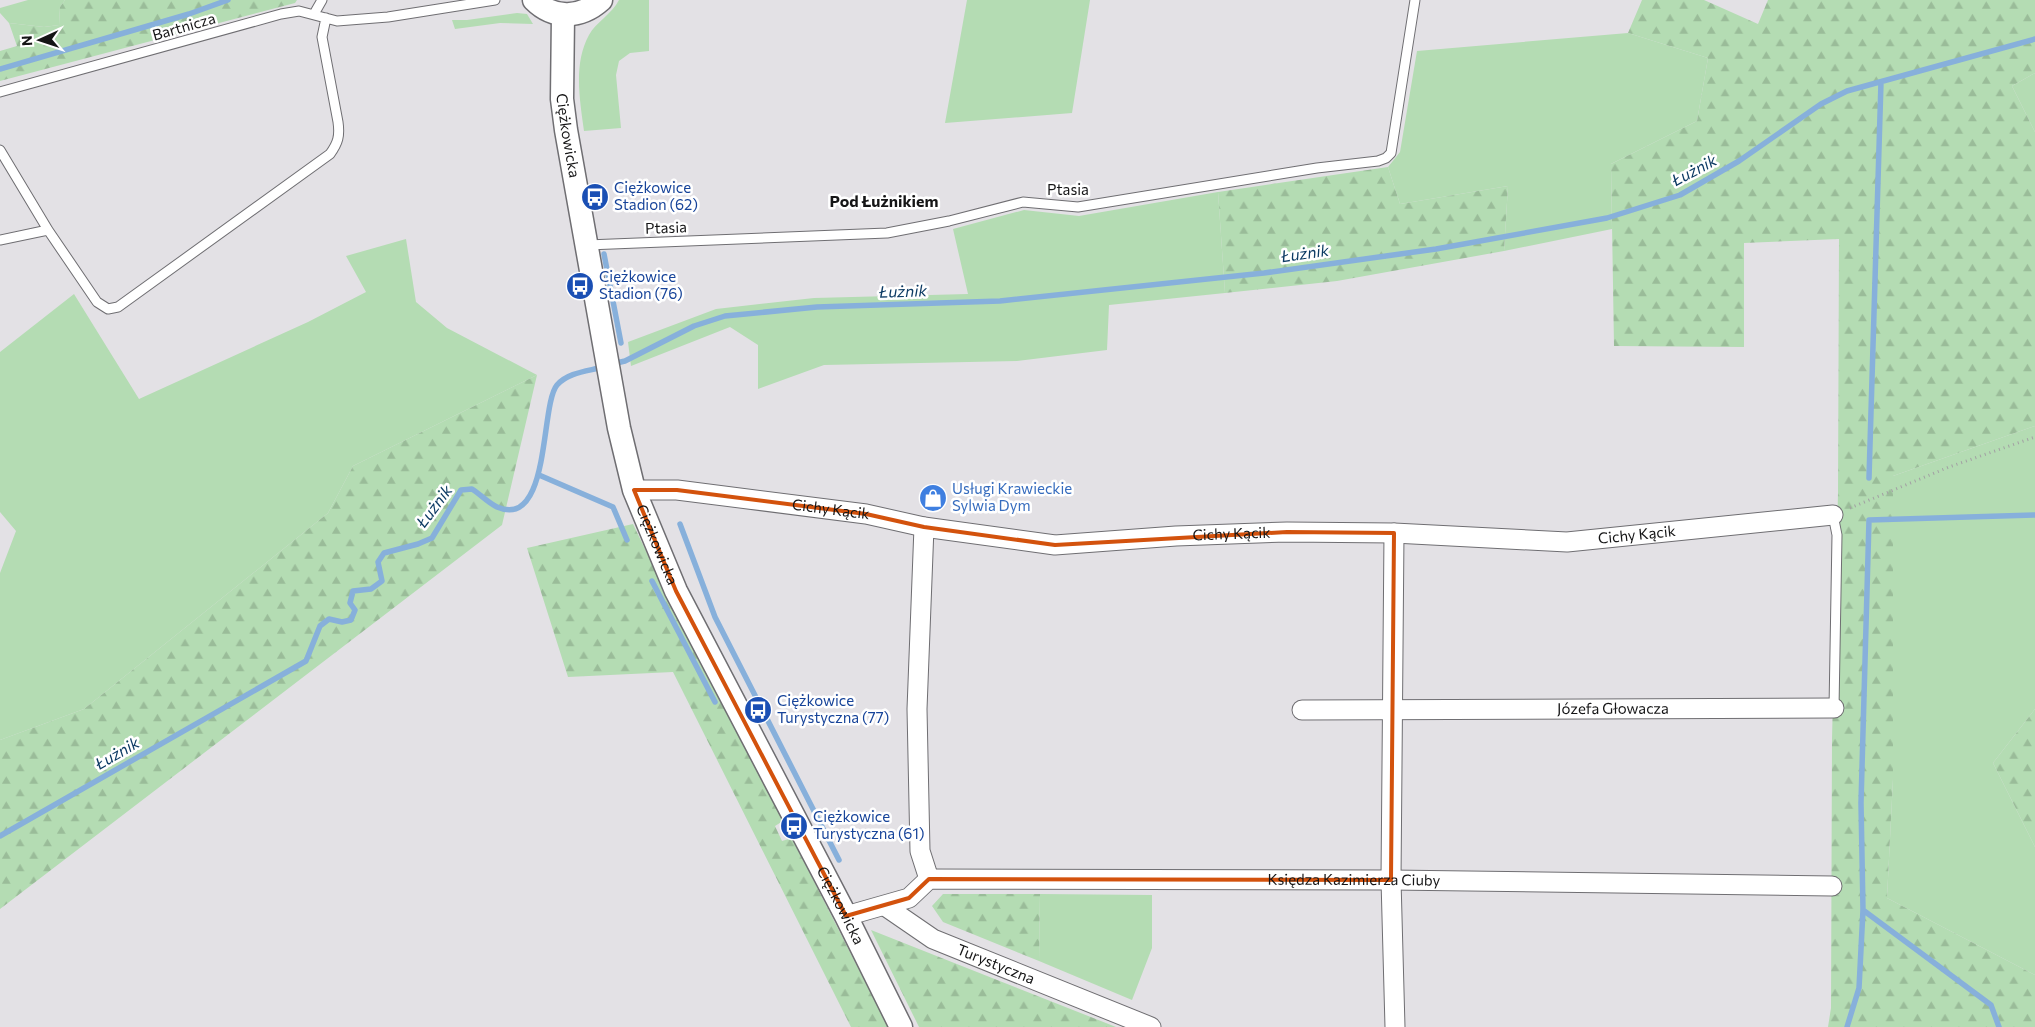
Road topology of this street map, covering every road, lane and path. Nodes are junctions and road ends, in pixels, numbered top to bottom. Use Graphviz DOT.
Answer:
graph roads {
  1 [pos="322,0"];
  2 [pos="495,0"];
  3 [pos="534,0"];
  4 [pos="601,0"];
  5 [pos="1415,0"];
  6 [pos="314,14"];
  7 [pos="563,15"];
  8 [pos="326,18"];
  9 [pos="0,92"];
  10 [pos="0,150"];
  11 [pos="48,230"];
  12 [pos="0,240"];
  13 [pos="587,245"];
  14 [pos="2035,437"];
  15 [pos="634,490"];
  16 [pos="1833,515"];
  17 [pos="924,527"];
  18 [pos="1394,533"];
  19 [pos="1834,708"];
  20 [pos="1302,710"];
  21 [pos="1393,710"];
  22 [pos="929,879"];
  23 [pos="1391,880"];
  24 [pos="1832,886"];
  25 [pos="884,906"];
  26 [pos="846,916"];
  27 [pos="901,1027"];
  28 [pos="1151,1027"];
  29 [pos="1395,1027"];
  1 -- 6 [label="lane"];
  2 -- 8 [label="lane, Bartnicza"];
  3 -- 7 [label="street"];
  4 -- 7 [label="street"];
  5 -- 13 [label="lane, Ptasia"];
  6 -- 8 [label="lane, Bartnicza"];
  6 -- 9 [label="lane, Bartnicza"];
  7 -- 13 [label="street, Ciężkowicka"];
  8 -- 11 [label="lane"];
  10 -- 11 [label="lane"];
  11 -- 12 [label="lane"];
  13 -- 15 [label="street, Ciężkowicka"];
  14 -- 16 [label="path"];
  15 -- 17 [label="street, Cichy Kącik"];
  15 -- 26 [label="street, Ciężkowicka"];
  16 -- 18 [label="street, Cichy Kącik"];
  16 -- 19 [label="lane"];
  17 -- 18 [label="street, Cichy Kącik"];
  17 -- 22 [label="street"];
  18 -- 21 [label="street"];
  19 -- 21 [label="street, Józefa Głowacza"];
  20 -- 21 [label="street, Józefa Głowacza"];
  21 -- 23 [label="street"];
  22 -- 23 [label="street, Księdza Kazimierza Ciuby"];
  22 -- 25 [label="street"];
  23 -- 24 [label="street, Księdza Kazimierza Ciuby"];
  23 -- 29 [label="street"];
  25 -- 26 [label="street"];
  25 -- 28 [label="street, Turystyczna"];
  26 -- 27 [label="street, Ciężkowicka"];
}
